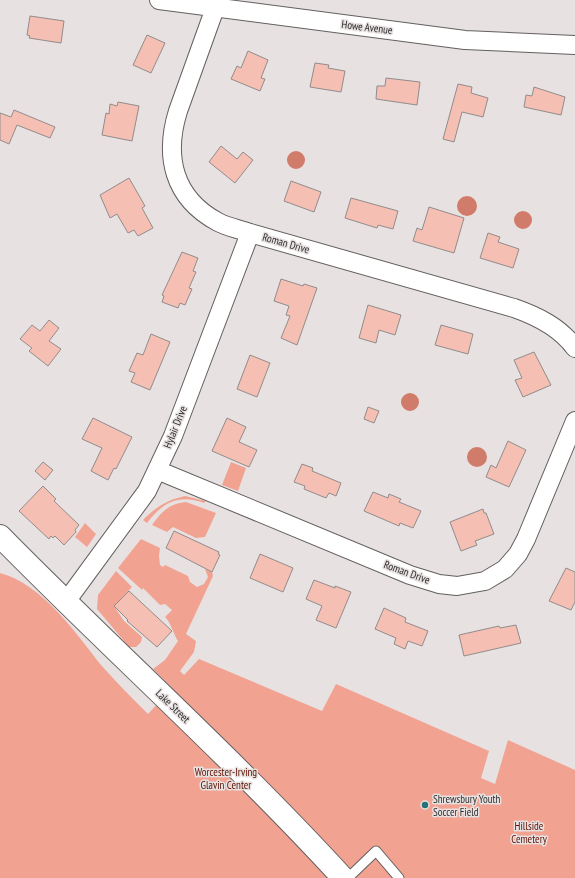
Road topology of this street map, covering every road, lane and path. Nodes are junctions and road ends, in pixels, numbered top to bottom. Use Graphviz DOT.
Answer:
graph roads {
  1 [pos="159,0"];
  2 [pos="216,8"];
  3 [pos="575,45"];
  4 [pos="250,233"];
  5 [pos="575,348"];
  6 [pos="575,421"];
  7 [pos="157,470"];
  8 [pos="0,536"];
  9 [pos="66,603"];
  10 [pos="343,878"];
  11 [pos="348,878"];
  12 [pos="399,878"];
  1 -- 2 [label="street, Howe Avenue"];
  2 -- 3 [label="street, Howe Avenue"];
  2 -- 4 [label="street, Roman Drive"];
  4 -- 5 [label="street, Roman Drive"];
  4 -- 7 [label="street, Hylair Drive"];
  6 -- 7 [label="street, Roman Drive"];
  7 -- 9 [label="street, Hylair Drive"];
  8 -- 9 [label="main road, Lake Street"];
  9 -- 10 [label="main road, Lake Street"];
  11 -- 12 [label="lane"];
}
